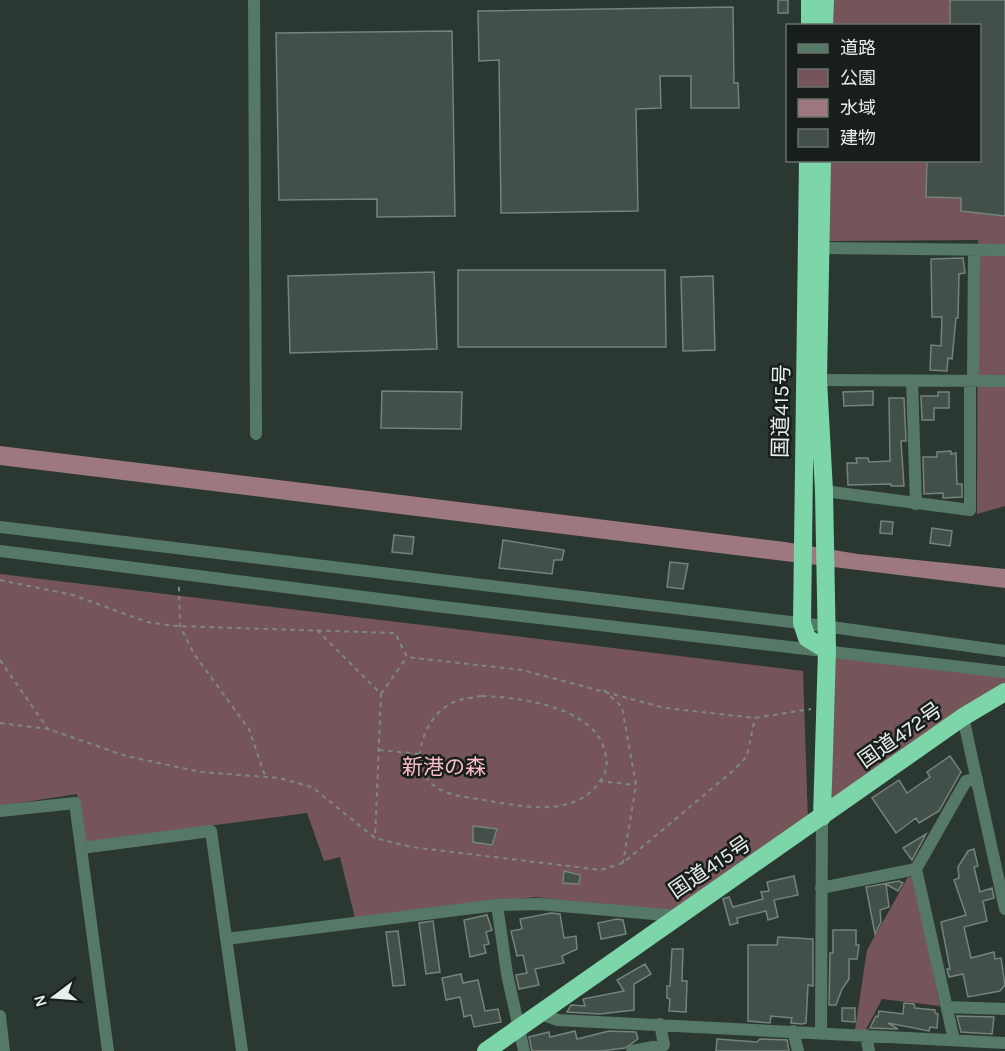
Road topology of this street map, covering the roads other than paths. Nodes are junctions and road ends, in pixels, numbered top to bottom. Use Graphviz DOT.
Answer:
graph roads {
  1 [pos="254,0"];
  2 [pos="810,0"];
  3 [pos="825,0"];
  4 [pos="810,24"];
  5 [pos="824,24"];
  6 [pos="808,162"];
  7 [pos="822,162"];
  8 [pos="820,248"];
  9 [pos="974,250"];
  10 [pos="1005,250"];
  11 [pos="818,380"];
  12 [pos="971,380"];
  13 [pos="912,381"];
  14 [pos="1005,381"];
  15 [pos="256,434"];
  16 [pos="824,491"];
  17 [pos="916,504"];
  18 [pos="0,528"];
  19 [pos="0,551"];
  20 [pos="802,623"];
  21 [pos="824,626"];
  22 [pos="826,650"];
  23 [pos="1005,651"];
  24 [pos="1005,672"];
  25 [pos="1005,692"];
  26 [pos="963,717"];
  27 [pos="977,779"];
  28 [pos="0,811"];
  29 [pos="822,817"];
  30 [pos="81,848"];
  31 [pos="1001,869"];
  32 [pos="916,870"];
  33 [pos="821,888"];
  34 [pos="497,905"];
  35 [pos="1005,909"];
  36 [pos="677,916"];
  37 [pos="226,939"];
  38 [pos="947,1007"];
  39 [pos="1005,1009"];
  40 [pos="540,1014"];
  41 [pos="0,1016"];
  42 [pos="660,1024"];
  43 [pos="519,1029"];
  44 [pos="793,1031"];
  45 [pos="821,1032"];
  46 [pos="866,1035"];
  47 [pos="954,1040"];
  48 [pos="1005,1043"];
  49 [pos="4,1051"];
  50 [pos="108,1051"];
  51 [pos="242,1051"];
  52 [pos="486,1051"];
  53 [pos="524,1051"];
  54 [pos="632,1051"];
  55 [pos="798,1051"];
  56 [pos="869,1051"];
  1 -- 15 [label="street"];
  2 -- 4 [label="highway"];
  3 -- 5 [label="highway"];
  6 -- 20 [label="highway, 国道415号"];
  7 -- 8 [label="highway, 国道415号"];
  8 -- 9 [label="street"];
  8 -- 11 [label="highway, 国道415号"];
  9 -- 10 [label="street"];
  9 -- 12 [label="street"];
  11 -- 13 [label="street"];
  11 -- 16 [label="highway, 国道415号"];
  12 -- 13 [label="street"];
  12 -- 14 [label="street"];
  12 -- 17 [label="street"];
  13 -- 17 [label="street"];
  16 -- 17 [label="street"];
  16 -- 21 [label="highway, 国道415号"];
  18 -- 20 [label="street"];
  19 -- 22 [label="street"];
  20 -- 21 [label="street"];
  20 -- 22 [label="highway"];
  21 -- 22 [label="highway, 国道415号"];
  21 -- 23 [label="street"];
  22 -- 24 [label="street"];
  22 -- 29 [label="highway, 国道415号"];
  25 -- 26 [label="highway, 国道472号"];
  26 -- 27 [label="street"];
  26 -- 29 [label="highway, 国道472号"];
  27 -- 31 [label="street"];
  27 -- 32 [label="street"];
  28 -- 30 [label="street"];
  29 -- 33 [label="street"];
  29 -- 36 [label="highway, 国道415号"];
  30 -- 37 [label="street"];
  30 -- 50 [label="street"];
  31 -- 35 [label="street"];
  32 -- 33 [label="street"];
  32 -- 38 [label="street"];
  33 -- 45 [label="street"];
  34 -- 36 [label="street"];
  34 -- 37 [label="street"];
  34 -- 43 [label="street"];
  36 -- 40 [label="highway, 国道415号"];
  37 -- 51 [label="street"];
  38 -- 39 [label="street"];
  38 -- 47 [label="street"];
  40 -- 42 [label="street"];
  40 -- 43 [label="highway, 国道415号"];
  41 -- 49 [label="street"];
  42 -- 44 [label="street"];
  42 -- 54 [label="street"];
  43 -- 52 [label="highway, 国道415号"];
  43 -- 53 [label="street"];
  44 -- 45 [label="street"];
  44 -- 55 [label="street"];
  45 -- 46 [label="street"];
  46 -- 47 [label="street"];
  46 -- 56 [label="street"];
  47 -- 48 [label="street"];
}
